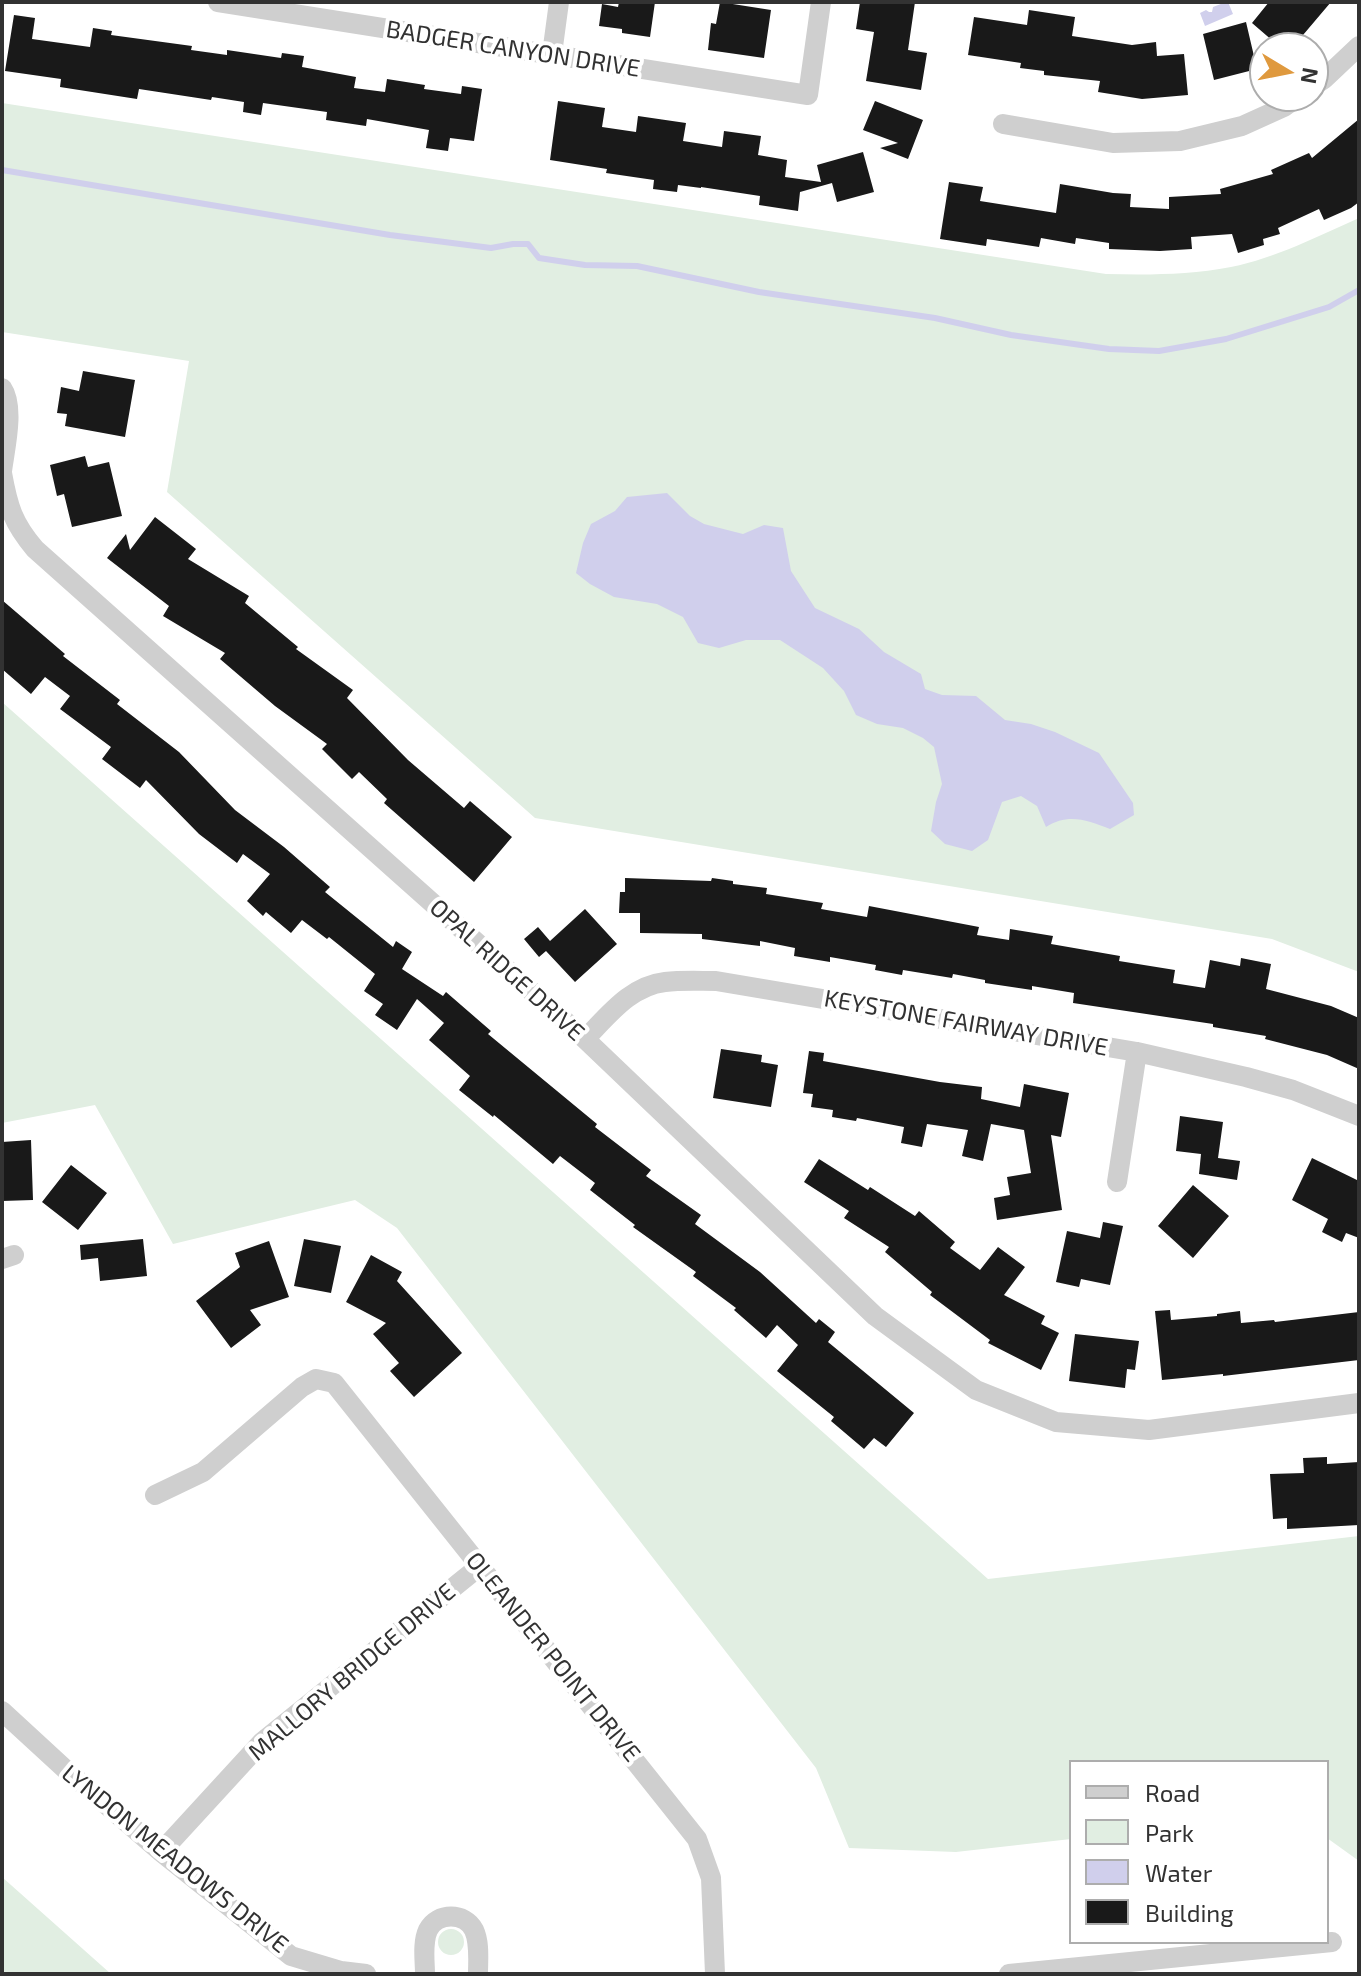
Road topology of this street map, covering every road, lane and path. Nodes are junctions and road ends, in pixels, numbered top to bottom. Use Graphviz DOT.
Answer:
graph roads {
  1 [pos="218,2"];
  2 [pos="559,2"];
  3 [pos="821,2"];
  4 [pos="1359,46"];
  5 [pos="552,54"];
  6 [pos="1329,74"];
  7 [pos="1273,112"];
  8 [pos="1003,124"];
  9 [pos="2,388"];
  10 [pos="2,472"];
  11 [pos="585,1039"];
  12 [pos="1137,1052"];
  13 [pos="1359,1116"];
  14 [pos="1117,1182"];
  15 [pos="1359,1403"];
  16 [pos="155,1495"];
  17 [pos="480,1566"];
  18 [pos="2,1711"];
  19 [pos="161,1852"];
  20 [pos="1329,1942"];
  21 [pos="1332,1942"];
  22 [pos="1312,1944"];
  23 [pos="366,1974"];
  24 [pos="425,1974"];
  25 [pos="478,1974"];
  26 [pos="715,1974"];
  27 [pos="1009,1974"];
  1 -- 5 [label="street, BADGER CANYON DRIVE"];
  2 -- 5 [label="street"];
  3 -- 5 [label="street, BADGER CANYON DRIVE"];
  4 -- 6 [label="street"];
  7 -- 8 [label="street"];
  9 -- 10 [label="street, OPAL RIDGE DRIVE"];
  10 -- 11 [label="street, OPAL RIDGE DRIVE"];
  11 -- 12 [label="street, KEYSTONE FAIRWAY DRIVE"];
  11 -- 15 [label="street, OPAL RIDGE DRIVE"];
  12 -- 13 [label="street, KEYSTONE FAIRWAY DRIVE"];
  12 -- 14 [label="street"];
  16 -- 17 [label="street, OLEANDER POINT DRIVE"];
  17 -- 19 [label="street, MALLORY BRIDGE DRIVE"];
  17 -- 26 [label="street, OLEANDER POINT DRIVE"];
  18 -- 19 [label="street, LYNDON MEADOWS DRIVE"];
  19 -- 23 [label="street, LYNDON MEADOWS DRIVE"];
  20 -- 21 [label="street"];
  22 -- 27 [label="street"];
  24 -- 25 [label="street"];
}
